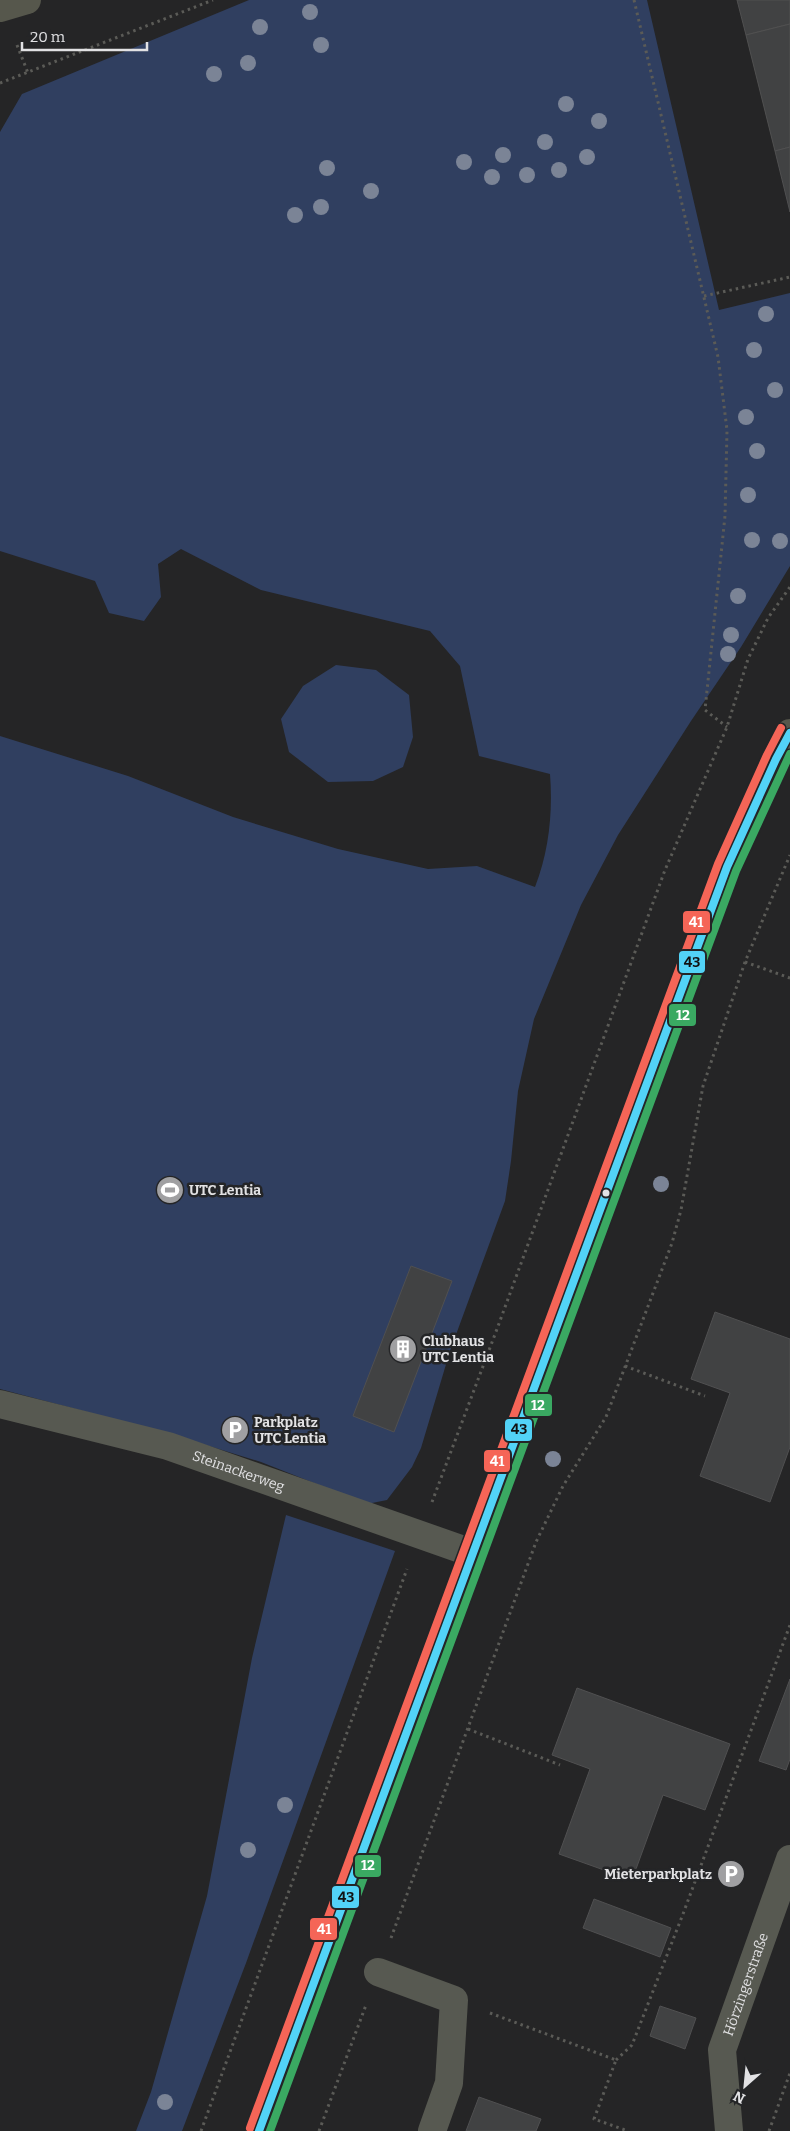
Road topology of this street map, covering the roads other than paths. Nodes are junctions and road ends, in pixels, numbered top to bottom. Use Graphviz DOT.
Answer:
graph roads {
  1 [pos="27,0"];
  2 [pos="0,8"];
  3 [pos="790,733"];
  4 [pos="0,1404"];
  5 [pos="472,1554"];
  6 [pos="790,1859"];
  7 [pos="378,1972"];
  8 [pos="729,2121"];
  9 [pos="259,2131"];
  10 [pos="432,2131"];
  1 -- 2 [label="main road"];
  3 -- 5 [label="main road"];
  4 -- 5 [label="street, Steinackerweg"];
  5 -- 9 [label="main road"];
  6 -- 8 [label="street, Hörzingerstraße"];
  7 -- 10 [label="street"];
}
